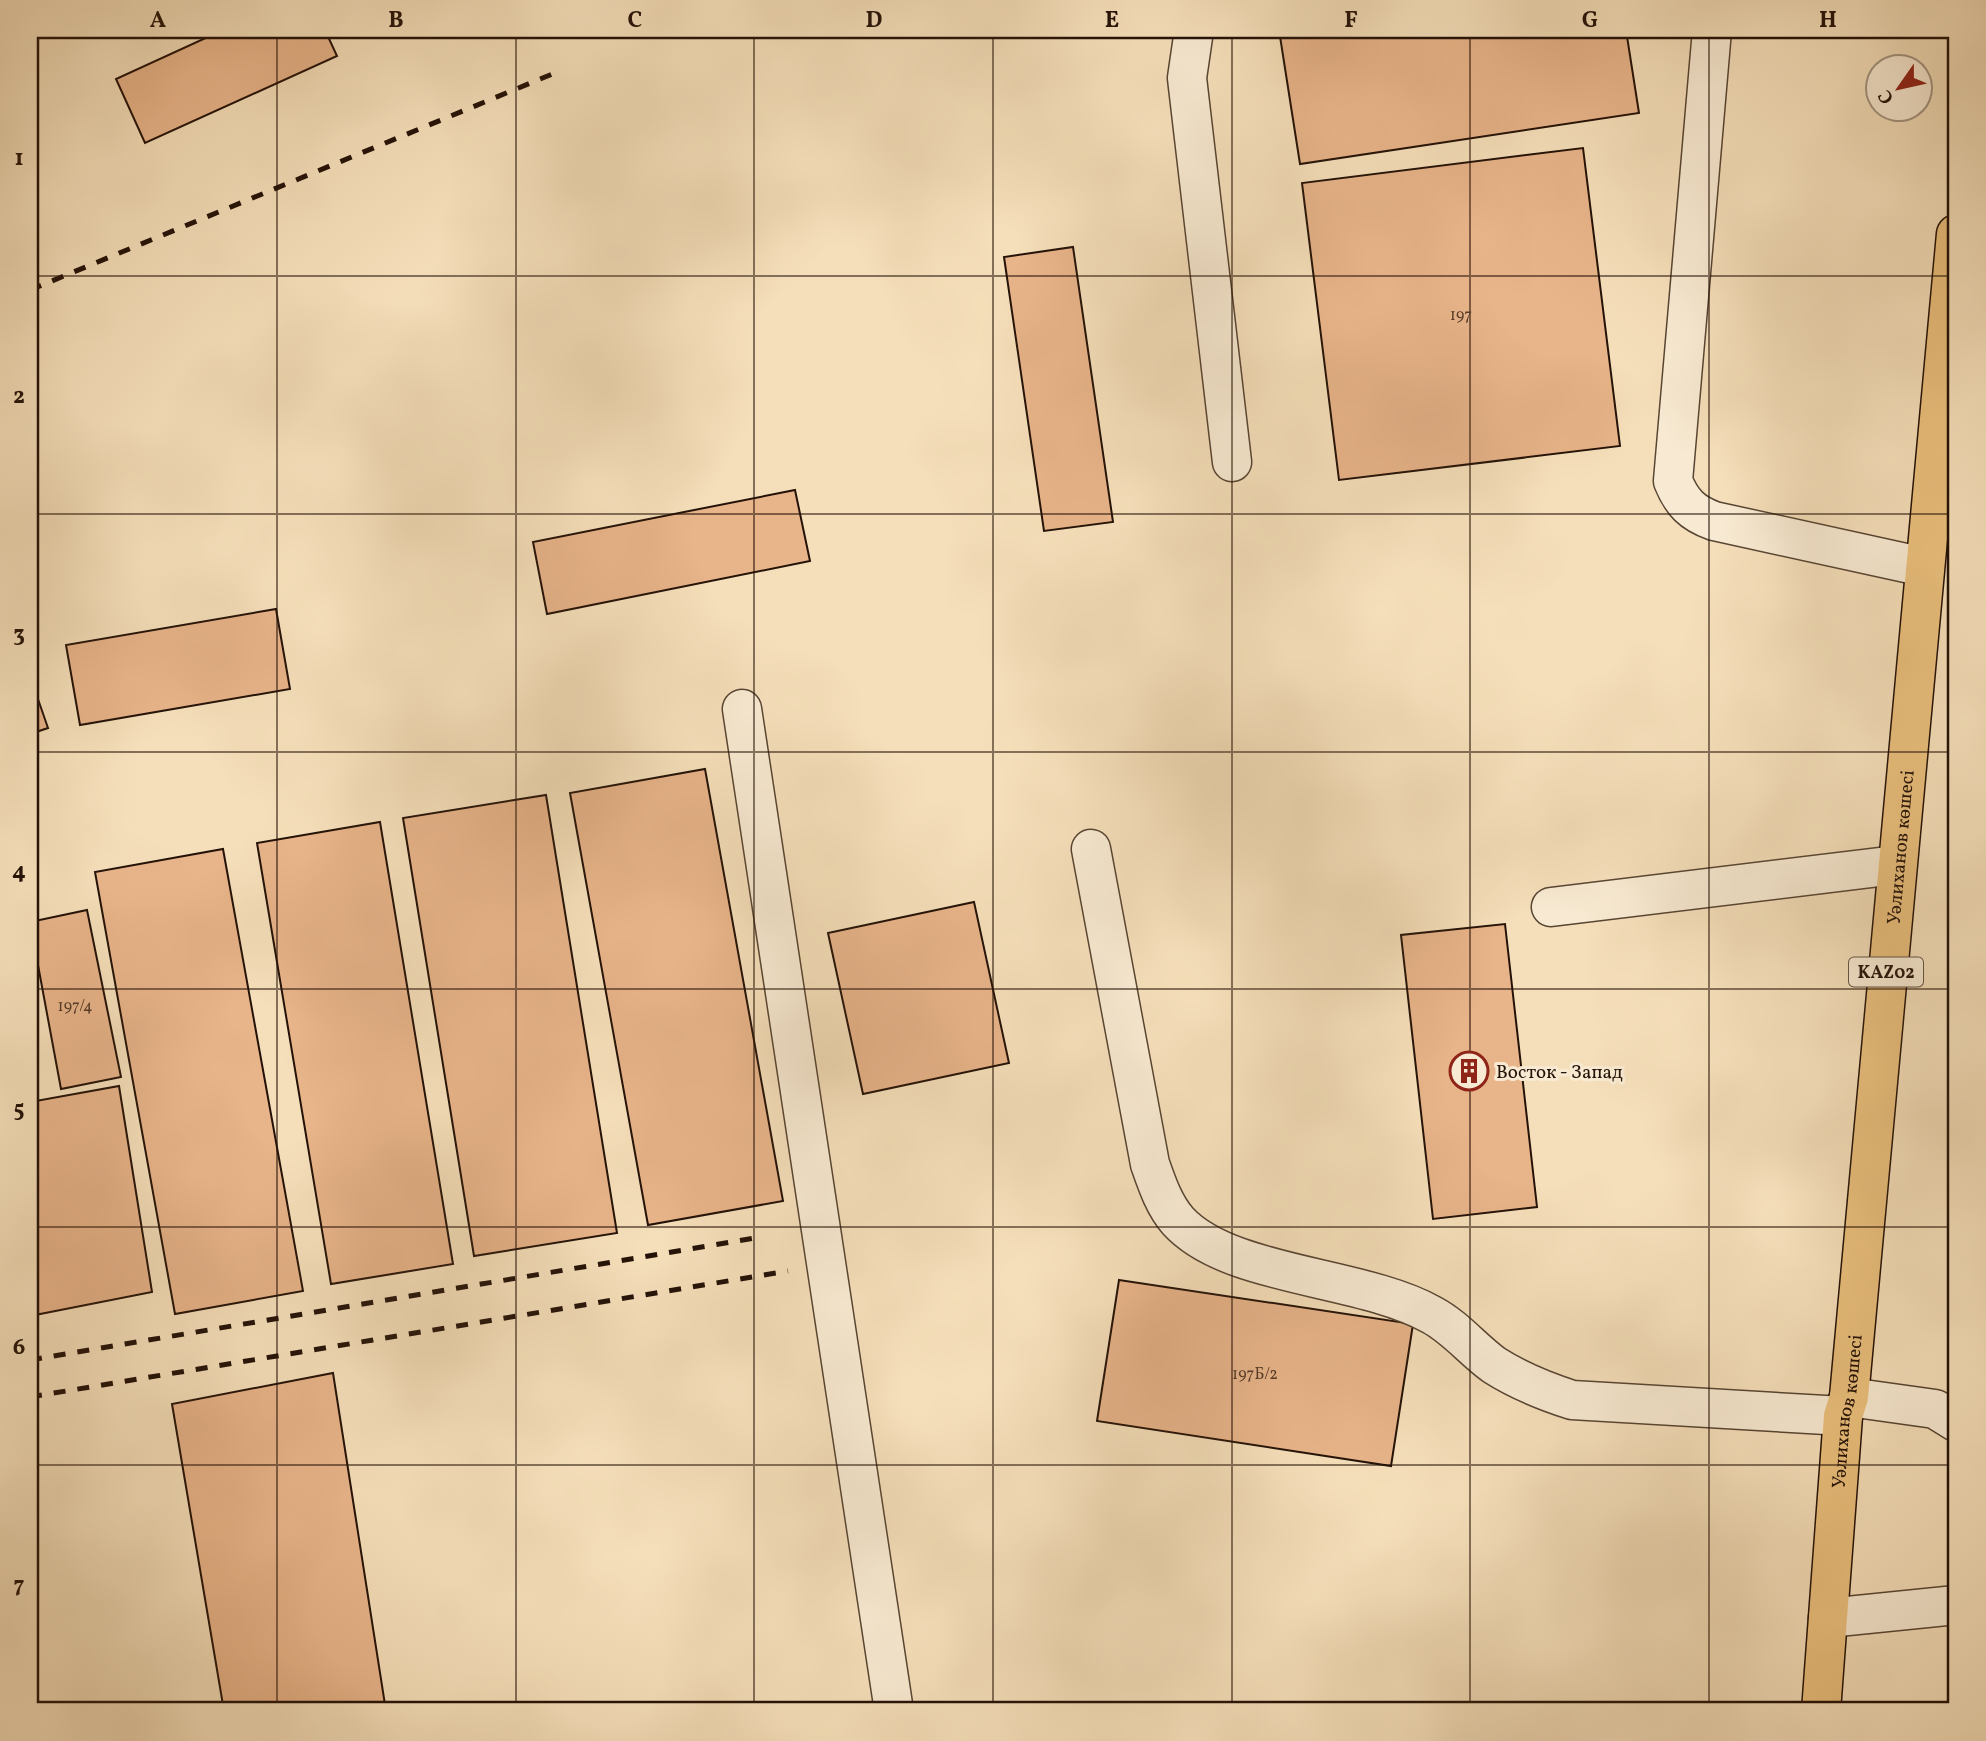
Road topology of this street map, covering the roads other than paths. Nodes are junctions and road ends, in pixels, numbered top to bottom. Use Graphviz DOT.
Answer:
graph roads {
  1 [pos="1194,30"];
  2 [pos="1712,30"];
  3 [pos="1956,234"];
  4 [pos="1232,462"];
  5 [pos="1924,567"];
  6 [pos="742,709"];
  7 [pos="1091,849"];
  8 [pos="1896,866"];
  9 [pos="1552,907"];
  10 [pos="1956,1387"];
  11 [pos="1846,1407"];
  12 [pos="1956,1422"];
  13 [pos="1956,1605"];
  14 [pos="1828,1618"];
  15 [pos="894,1711"];
  16 [pos="1821,1711"];
  1 -- 4 [label="lane"];
  2 -- 5 [label="lane"];
  3 -- 5 [label="highway, Уәлиханов көшесі / KАZ02"];
  5 -- 8 [label="highway, Уәлиханов көшесі / KАZ02"];
  6 -- 15 [label="lane"];
  7 -- 11 [label="lane"];
  8 -- 9 [label="lane"];
  8 -- 11 [label="highway, Уәлиханов көшесі / KАZ02"];
  10 -- 11 [label="lane"];
  11 -- 12 [label="lane"];
  11 -- 14 [label="highway, Уәлиханов көшесі / KАZ02"];
  13 -- 14 [label="lane"];
  14 -- 16 [label="highway, Уәлиханов көшесі / KАZ02"];
}
